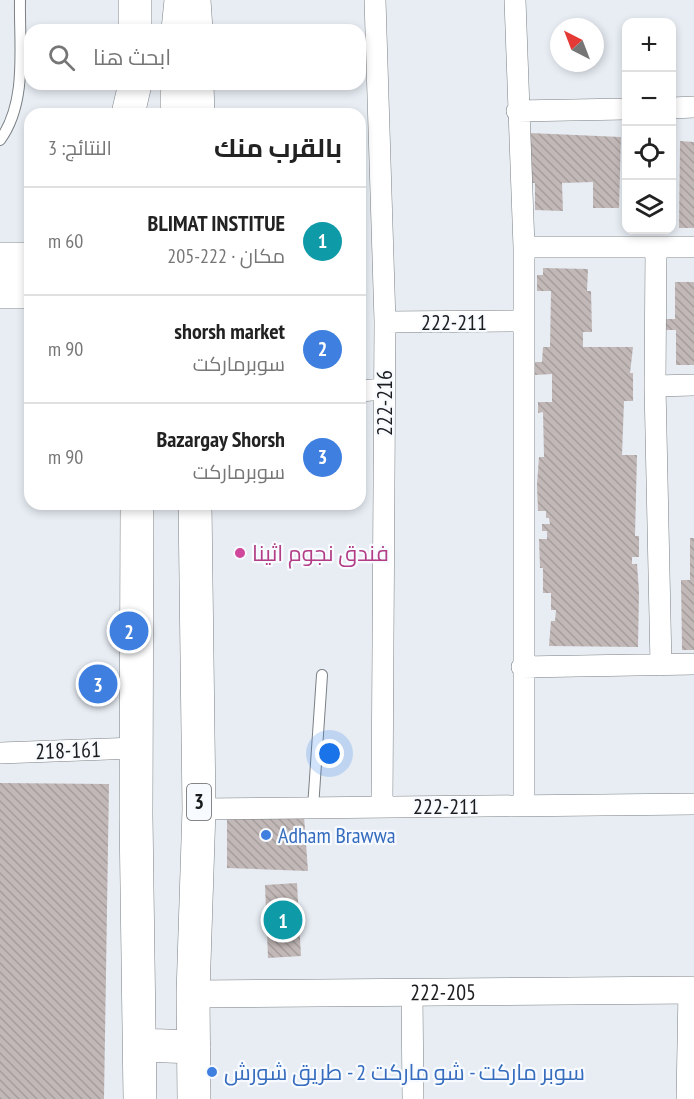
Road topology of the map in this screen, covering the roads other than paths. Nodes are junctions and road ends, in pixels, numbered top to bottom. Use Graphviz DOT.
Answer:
graph roads {
  1 [pos="20,0"];
  2 [pos="135,0"];
  3 [pos="181,0"];
  4 [pos="194,0"];
  5 [pos="375,0"];
  6 [pos="515,0"];
  7 [pos="135,24"];
  8 [pos="179,24"];
  9 [pos="196,24"];
  10 [pos="134,90"];
  11 [pos="135,90"];
  12 [pos="177,90"];
  13 [pos="197,90"];
  14 [pos="694,107"];
  15 [pos="129,108"];
  16 [pos="135,108"];
  17 [pos="177,108"];
  18 [pos="198,108"];
  19 [pos="676,108"];
  20 [pos="622,109"];
  21 [pos="517,111"];
  22 [pos="0,140"];
  23 [pos="524,247"];
  24 [pos="656,248"];
  25 [pos="694,248"];
  26 [pos="0,259"];
  27 [pos="24,259"];
  28 [pos="0,292"];
  29 [pos="24,292"];
  30 [pos="522,321"];
  31 [pos="385,322"];
  32 [pos="655,386"];
  33 [pos="694,386"];
  34 [pos="384,389"];
  35 [pos="366,390"];
  36 [pos="137,510"];
  37 [pos="186,510"];
  38 [pos="195,510"];
  39 [pos="195,548"];
  40 [pos="661,664"];
  41 [pos="694,664"];
  42 [pos="522,667"];
  43 [pos="322,675"];
  44 [pos="136,748"];
  45 [pos="0,753"];
  46 [pos="694,804"];
  47 [pos="524,805"];
  48 [pos="382,806"];
  49 [pos="313,808"];
  50 [pos="199,809"];
  51 [pos="691,990"];
  52 [pos="412,992"];
  53 [pos="193,994"];
  54 [pos="140,1045"];
  55 [pos="194,1047"];
  56 [pos="140,1099"];
  57 [pos="194,1099"];
  58 [pos="413,1099"];
  59 [pos="687,1099"];
  1 -- 22 [label="lane"];
  2 -- 7 [label="main road"];
  3 -- 8 [label="main road"];
  4 -- 9 [label="main road"];
  5 -- 31 [label="street, 222-216"];
  6 -- 21 [label="street"];
  10 -- 15 [label="main road"];
  11 -- 16 [label="main road"];
  12 -- 17 [label="main road"];
  13 -- 18 [label="main road"];
  14 -- 19 [label="street"];
  20 -- 21 [label="street"];
  21 -- 23 [label="street"];
  23 -- 24 [label="street"];
  23 -- 30 [label="street"];
  24 -- 25 [label="street"];
  24 -- 32 [label="street"];
  26 -- 27 [label="main road"];
  28 -- 29 [label="main road"];
  30 -- 31 [label="street, 222-211"];
  30 -- 42 [label="street"];
  31 -- 34 [label="street, 222-216"];
  32 -- 33 [label="street"];
  32 -- 40 [label="street"];
  34 -- 35 [label="street"];
  34 -- 48 [label="street, 222-216"];
  36 -- 44 [label="main road"];
  37 -- 39 [label="main road"];
  38 -- 39 [label="main road, 3"];
  39 -- 50 [label="main road, 3"];
  40 -- 41 [label="street"];
  40 -- 42 [label="street"];
  42 -- 47 [label="street"];
  43 -- 49 [label="lane"];
  44 -- 45 [label="street, 218-161"];
  44 -- 54 [label="main road"];
  46 -- 47 [label="street, 222-211"];
  47 -- 48 [label="street, 222-211"];
  48 -- 49 [label="street, 222-211"];
  49 -- 50 [label="street, 222-211"];
  50 -- 53 [label="main road, 3"];
  51 -- 52 [label="street, 222-205"];
  51 -- 59 [label="street"];
  52 -- 53 [label="street, 222-205"];
  52 -- 58 [label="street"];
  53 -- 55 [label="main road, 3"];
  54 -- 55 [label="main road"];
  54 -- 56 [label="main road"];
  55 -- 57 [label="main road, 3"];
}
